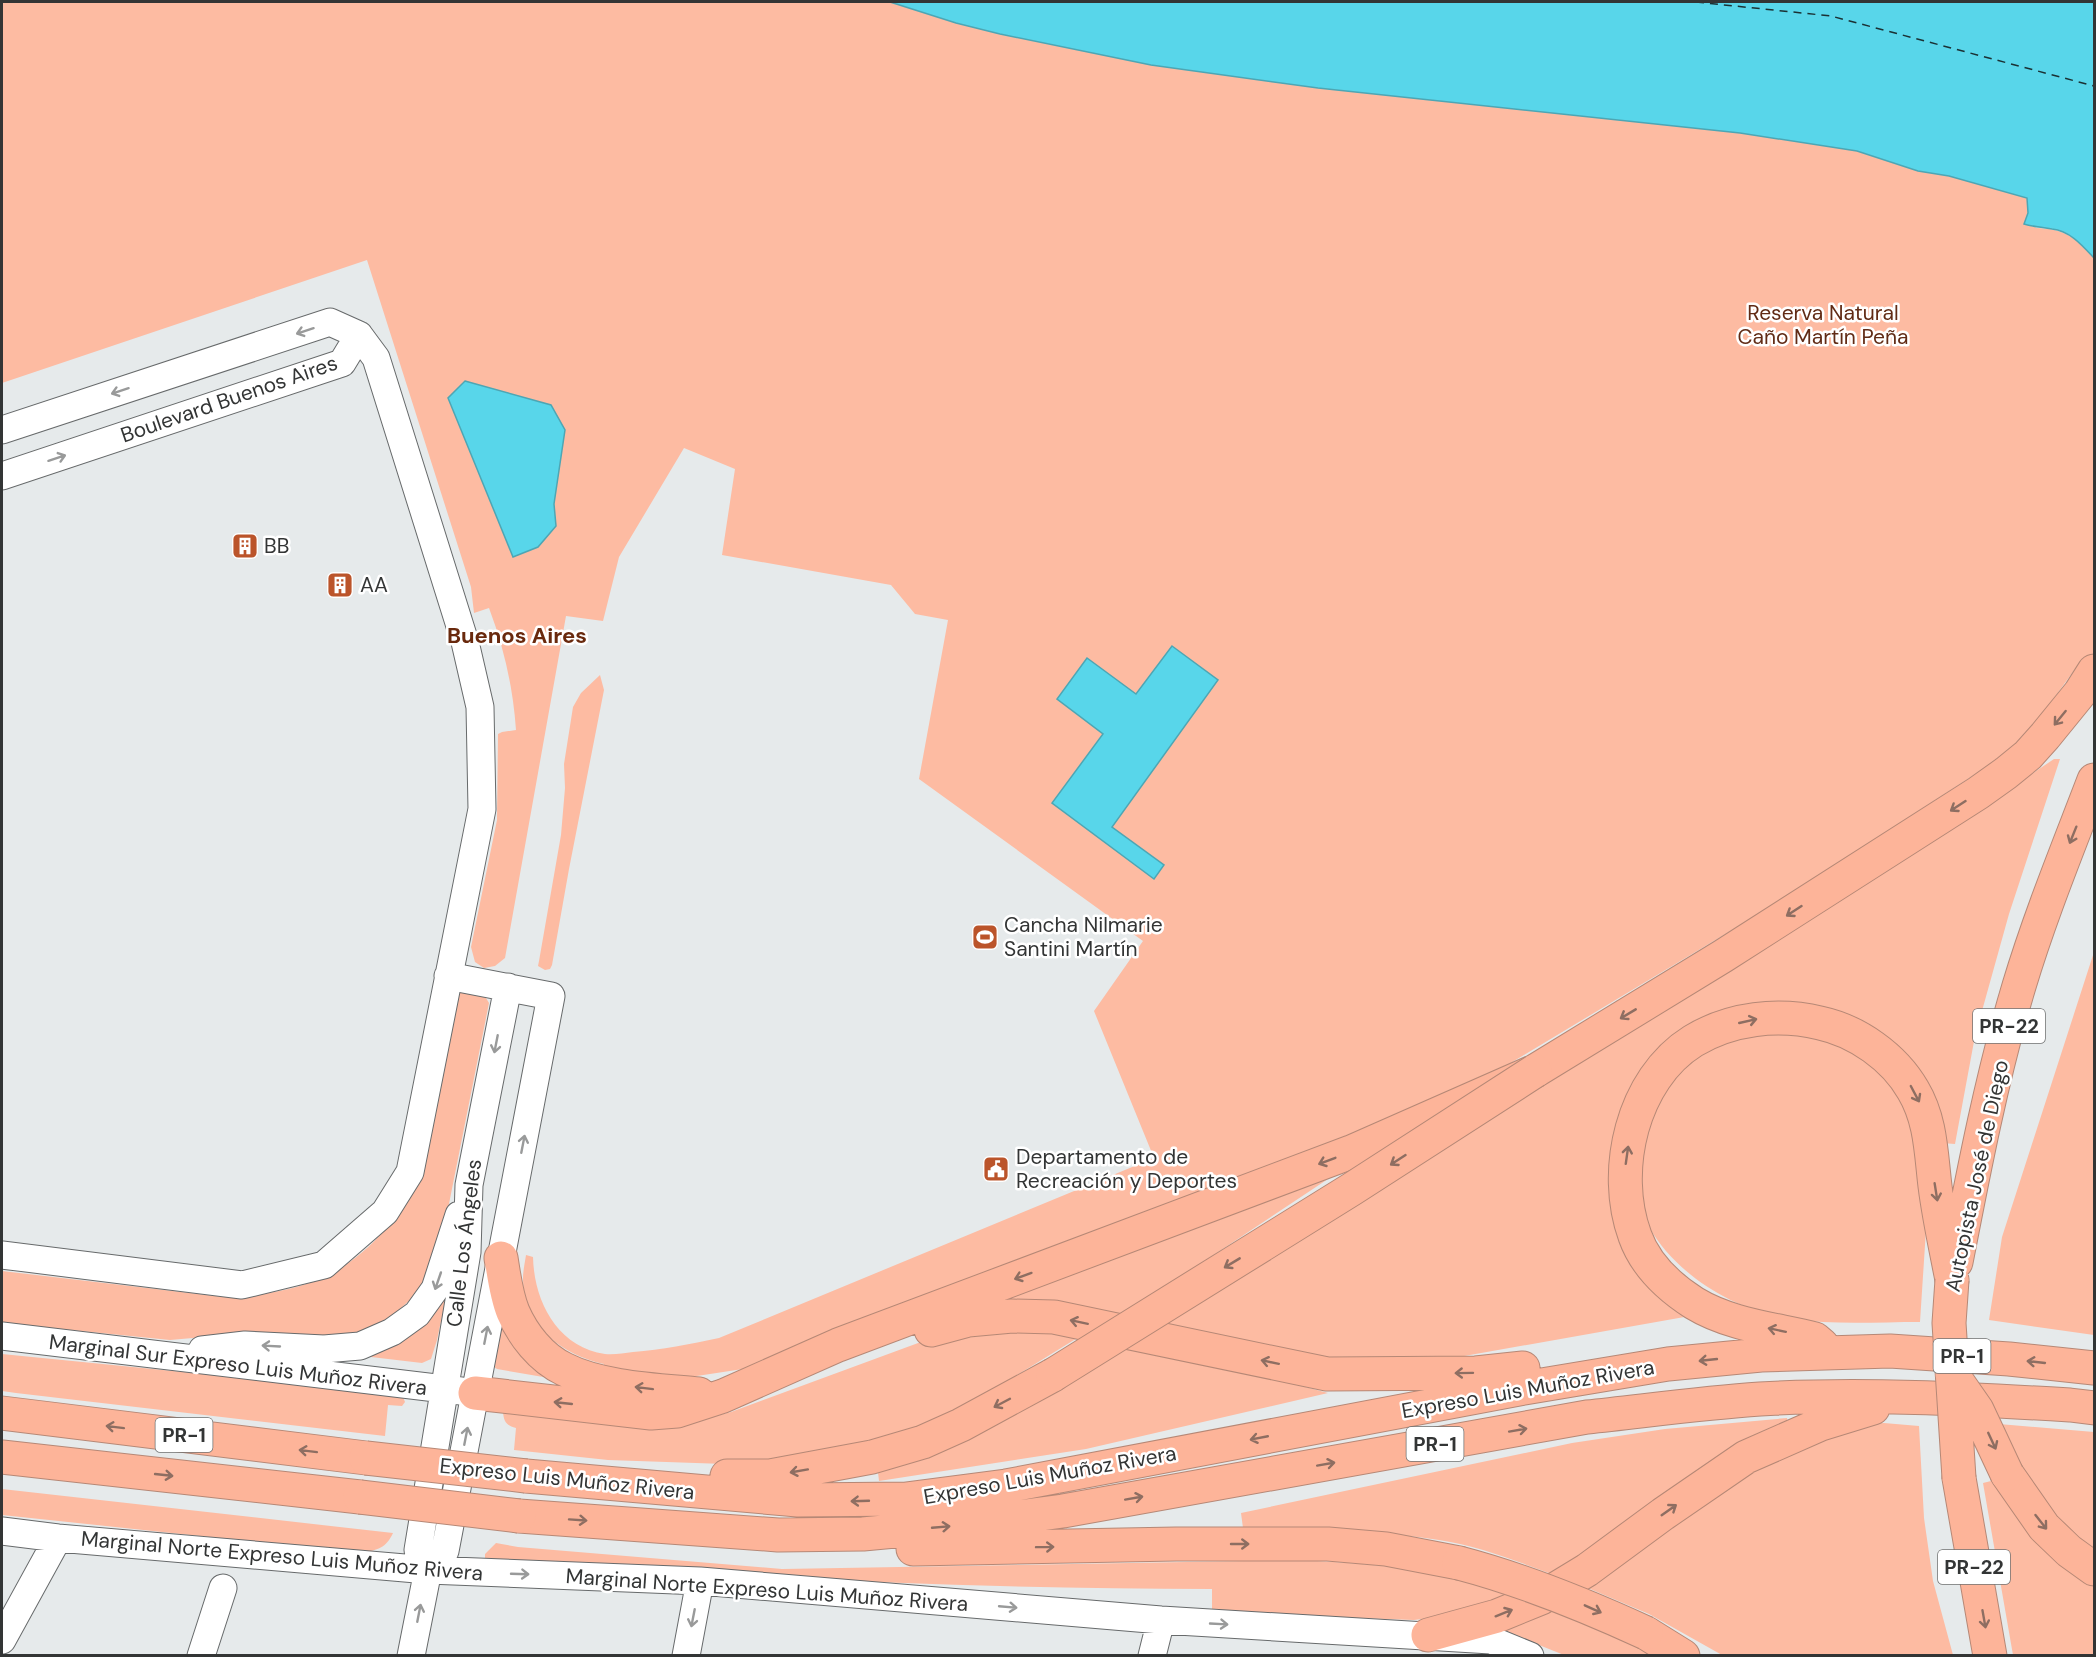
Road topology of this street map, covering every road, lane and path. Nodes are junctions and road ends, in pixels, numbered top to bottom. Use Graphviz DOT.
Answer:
graph roads {
  1 [pos="359,335"];
  2 [pos="2,430"];
  3 [pos="2,476"];
  4 [pos="2094,671"];
  5 [pos="2094,780"];
  6 [pos="448,976"];
  7 [pos="508,987"];
  8 [pos="1535,1071"];
  9 [pos="469,1185"];
  10 [pos="2,1255"];
  11 [pos="501,1258"];
  12 [pos="1952,1280"];
  13 [pos="2,1336"];
  14 [pos="1830,1352"];
  15 [pos="158,1355"];
  16 [pos="1668,1364"];
  17 [pos="2094,1368"];
  18 [pos="1952,1374"];
  19 [pos="459,1391"];
  20 [pos="723,1396"];
  21 [pos="1911,1396"];
  22 [pos="2094,1408"];
  23 [pos="2,1413"];
  24 [pos="2,1457"];
  25 [pos="659,1489"];
  26 [pos="2,1531"];
  27 [pos="778,1535"];
  28 [pos="58,1538"];
  29 [pos="2094,1569"];
  30 [pos="428,1570"];
  31 [pos="700,1581"];
  32 [pos="223,1588"];
  33 [pos="1161,1620"];
  34 [pos="1428,1635"];
  35 [pos="2,1640"];
  36 [pos="1344,1643"];
  37 [pos="2,1648"];
  38 [pos="14,1656"];
  39 [pos="201,1656"];
  40 [pos="411,1656"];
  41 [pos="686,1656"];
  42 [pos="1152,1656"];
  43 [pos="1530,1656"];
  44 [pos="1683,1656"];
  45 [pos="1990,1656"];
  1 -- 2 [label="street, Boulevard Buenos Aires, one-way"];
  3 -- 1 [label="street, Boulevard Buenos Aires, one-way"];
  1 -- 6 [label="street"];
  4 -- 8 [label="highway, one-way"];
  5 -- 12 [label="highway, Autopista José de Diego / PR-22, one-way"];
  6 -- 7 [label="street"];
  6 -- 10 [label="street"];
  7 -- 9 [label="street, Calle Los Ángeles, one-way"];
  11 -- 7 [label="street, Calle Los Ángeles, one-way"];
  8 -- 20 [label="highway, one-way, bridge"];
  8 -- 25 [label="highway, one-way, bridge"];
  9 -- 15 [label="street, one-way"];
  9 -- 19 [label="street, Calle Los Ángeles"];
  19 -- 11 [label="street, Calle Los Ángeles, one-way"];
  20 -- 11 [label="highway, one-way"];
  14 -- 12 [label="highway, one-way"];
  12 -- 18 [label="highway, Autopista José de Diego / PR-22, bridge"];
  13 -- 15 [label="street, Marginal Sur Expreso Luis Muñoz Rivera"];
  14 -- 16 [label="highway, Expreso Luis Muñoz Rivera / PR-1, one-way"];
  17 -- 14 [label="highway, Expreso Luis Muñoz Rivera / PR-1, one-way"];
  15 -- 19 [label="street, Marginal Sur Expreso Luis Muñoz Rivera"];
  16 -- 20 [label="highway, one-way"];
  16 -- 25 [label="highway, Expreso Luis Muñoz Rivera / PR-1, one-way"];
  18 -- 29 [label="highway, one-way, bridge"];
  18 -- 45 [label="highway, Autopista José de Diego / PR-22, one-way, bridge"];
  20 -- 19 [label="highway, one-way"];
  19 -- 30 [label="street, Calle Los Ángeles"];
  21 -- 22 [label="highway, Expreso Luis Muñoz Rivera / PR-1"];
  27 -- 21 [label="highway, Expreso Luis Muñoz Rivera / PR-1, one-way"];
  34 -- 21 [label="highway, one-way"];
  25 -- 23 [label="highway, Expreso Luis Muñoz Rivera / PR-1, one-way, bridge"];
  24 -- 27 [label="highway, Expreso Luis Muñoz Rivera / PR-1, one-way, bridge"];
  26 -- 28 [label="street, Marginal Norte Expreso Luis Muñoz Rivera"];
  27 -- 44 [label="highway, one-way, bridge"];
  28 -- 30 [label="street, Marginal Norte Expreso Luis Muñoz Rivera"];
  28 -- 35 [label="street"];
  30 -- 31 [label="street, Marginal Norte Expreso Luis Muñoz Rivera, one-way"];
  40 -- 30 [label="street, Calle Los Ángeles, one-way"];
  31 -- 33 [label="street, Marginal Norte Expreso Luis Muñoz Rivera, one-way"];
  31 -- 41 [label="street, one-way"];
  32 -- 39 [label="street"];
  33 -- 36 [label="street, Marginal Norte Expreso Luis Muñoz Rivera, one-way"];
  33 -- 42 [label="street"];
  34 -- 36 [label="street, Marginal Norte Expreso Luis Muñoz Rivera"];
  34 -- 43 [label="street, Marginal Norte Expreso Luis Muñoz Rivera"];
  37 -- 38 [label="street"];
}
